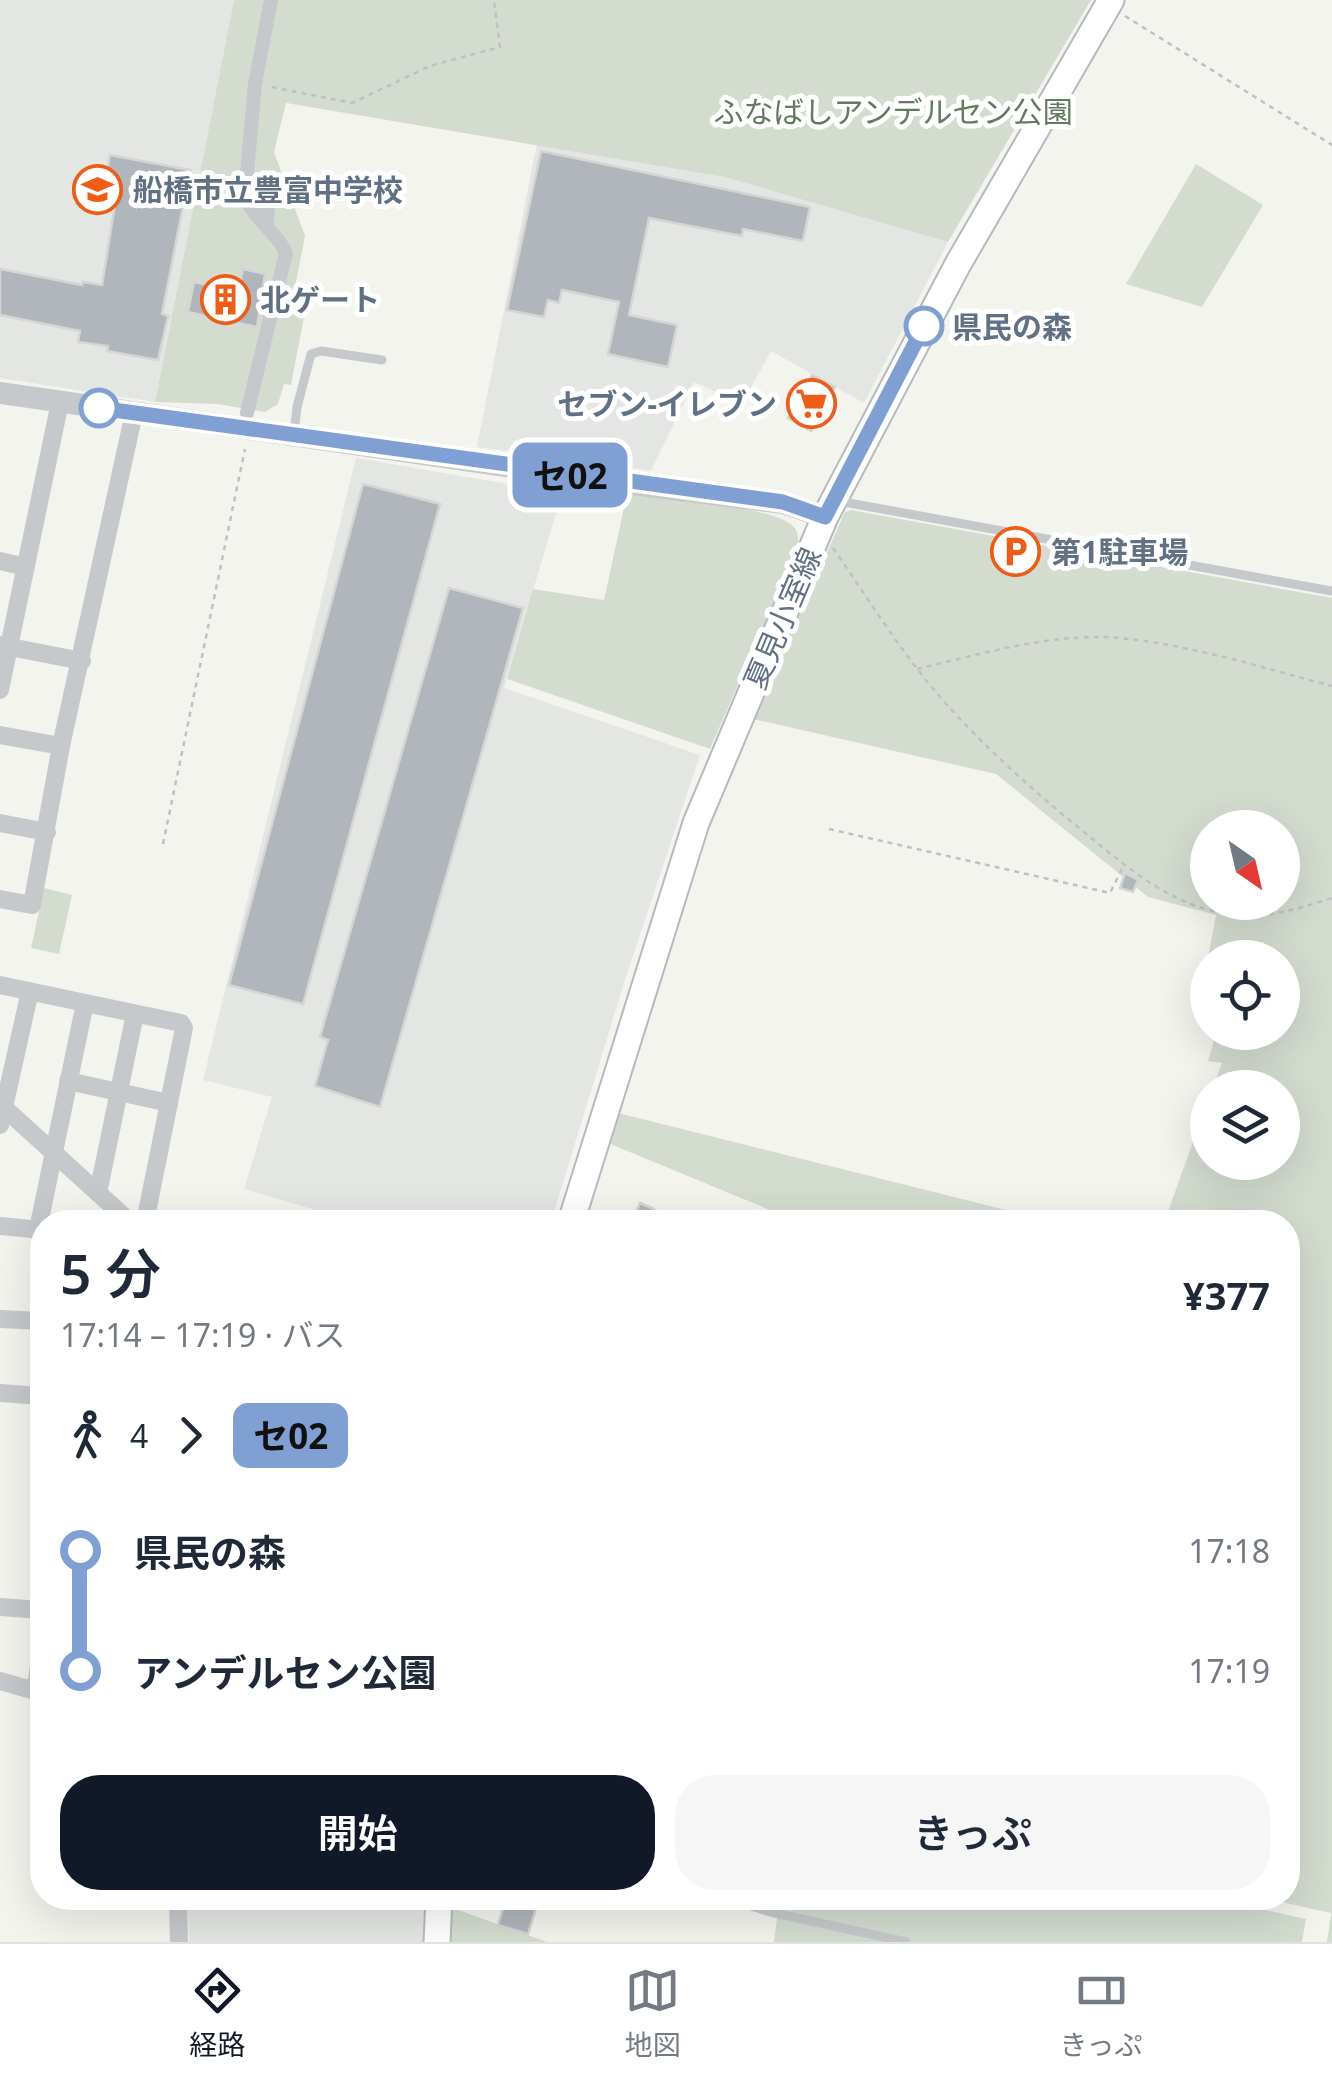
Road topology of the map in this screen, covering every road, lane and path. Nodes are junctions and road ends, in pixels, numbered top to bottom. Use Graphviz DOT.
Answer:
graph roads {
  1 [pos="271,0"];
  2 [pos="494,0"];
  3 [pos="1109,3"];
  4 [pos="256,84"];
  5 [pos="1332,144"];
  6 [pos="382,360"];
  7 [pos="0,392"];
  8 [pos="60,402"];
  9 [pos="134,413"];
  10 [pos="248,420"];
  11 [pos="294,434"];
  12 [pos="830,508"];
  13 [pos="830,543"];
  14 [pos="0,561"];
  15 [pos="26,566"];
  16 [pos="1332,591"];
  17 [pos="5,646"];
  18 [pos="82,661"];
  19 [pos="917,669"];
  20 [pos="1332,686"];
  21 [pos="0,690"];
  22 [pos="0,735"];
  23 [pos="61,746"];
  24 [pos="0,823"];
  25 [pos="828,829"];
  26 [pos="47,832"];
  27 [pos="164,844"];
  28 [pos="1124,865"];
  29 [pos="1332,898"];
  30 [pos="0,899"];
  31 [pos="0,985"];
  32 [pos="30,992"];
  33 [pos="85,1003"];
  34 [pos="135,1014"];
  35 [pos="68,1082"];
  36 [pos="119,1092"];
  37 [pos="169,1103"];
  38 [pos="1,1112"];
  39 [pos="53,1152"];
  40 [pos="98,1193"];
  41 [pos="43,1210"];
  42 [pos="117,1210"];
  43 [pos="147,1210"];
  44 [pos="575,1210"];
  45 [pos="0,1226"];
  46 [pos="30,1229"];
  47 [pos="0,1319"];
  48 [pos="30,1320"];
  49 [pos="0,1394"];
  50 [pos="30,1395"];
  51 [pos="0,1607"];
  52 [pos="30,1609"];
  53 [pos="0,1680"];
  54 [pos="30,1689"];
  55 [pos="178,1910"];
  56 [pos="438,1910"];
  57 [pos="764,1910"];
  58 [pos="179,1942"];
  59 [pos="437,1942"];
  60 [pos="906,1942"];
  1 -- 4 [label="street"];
  2 -- 4 [label="path"];
  3 -- 5 [label="path"];
  3 -- 12 [label="main road, 夏見小室線"];
  4 -- 10 [label="street"];
  6 -- 11 [label="lane"];
  7 -- 8 [label="street"];
  8 -- 9 [label="street"];
  8 -- 15 [label="street"];
  9 -- 10 [label="street"];
  9 -- 18 [label="street"];
  10 -- 11 [label="street"];
  10 -- 27 [label="path"];
  11 -- 12 [label="street"];
  12 -- 16 [label="lane"];
  12 -- 44 [label="main road, 夏見小室線"];
  13 -- 19 [label="path"];
  14 -- 15 [label="street"];
  15 -- 17 [label="street"];
  17 -- 18 [label="street"];
  17 -- 21 [label="street"];
  18 -- 23 [label="street"];
  19 -- 20 [label="path"];
  19 -- 28 [label="path"];
  22 -- 23 [label="street"];
  23 -- 26 [label="street"];
  24 -- 26 [label="street"];
  25 -- 28 [label="path"];
  26 -- 30 [label="street"];
  28 -- 29 [label="path"];
  31 -- 32 [label="street"];
  32 -- 33 [label="street"];
  32 -- 38 [label="street"];
  33 -- 34 [label="street"];
  33 -- 35 [label="street"];
  34 -- 36 [label="street"];
  34 -- 37 [label="street"];
  35 -- 36 [label="street"];
  35 -- 39 [label="street"];
  36 -- 37 [label="street"];
  36 -- 40 [label="street"];
  37 -- 43 [label="street"];
  38 -- 39 [label="street"];
  39 -- 40 [label="street"];
  39 -- 41 [label="street"];
  40 -- 42 [label="street"];
  45 -- 46 [label="street"];
  47 -- 48 [label="street"];
  49 -- 50 [label="street"];
  51 -- 52 [label="street"];
  53 -- 54 [label="street"];
  55 -- 58 [label="street"];
  56 -- 59 [label="main road"];
  57 -- 60 [label="lane"];
}
